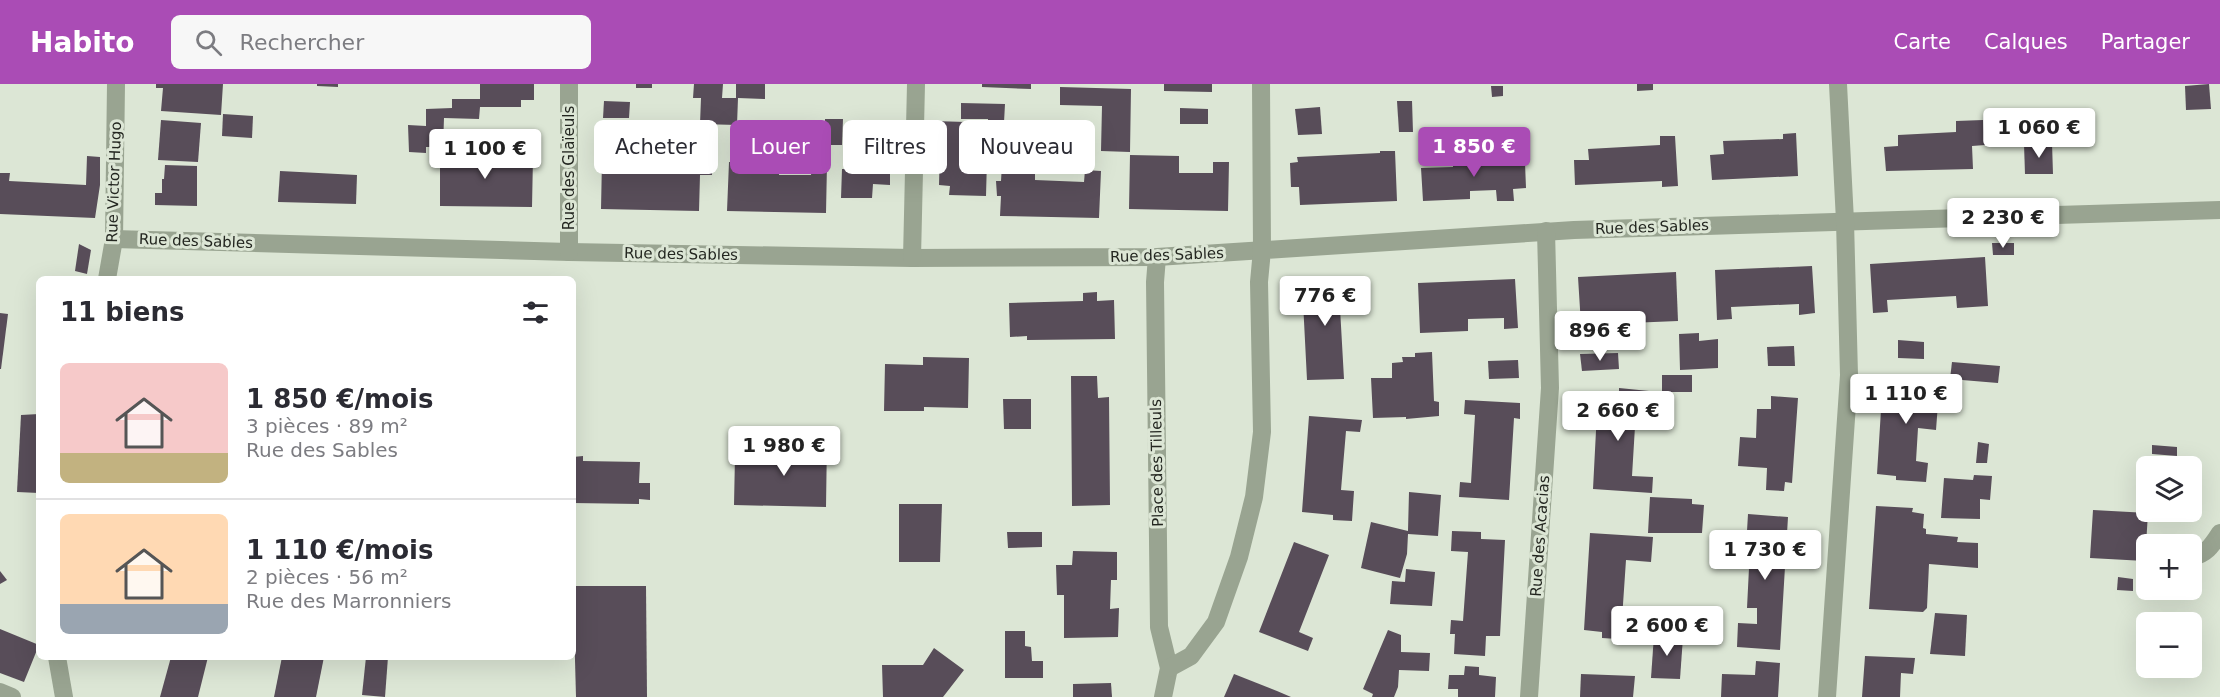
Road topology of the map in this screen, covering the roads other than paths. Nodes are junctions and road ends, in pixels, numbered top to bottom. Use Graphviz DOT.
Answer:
graph roads {
  1 [pos="116,84"];
  2 [pos="569,84"];
  3 [pos="916,84"];
  4 [pos="1262,84"];
  5 [pos="1838,84"];
  6 [pos="2220,210"];
  7 [pos="1845,221"];
  8 [pos="1546,231"];
  9 [pos="114,239"];
  10 [pos="1262,250"];
  11 [pos="568,252"];
  12 [pos="1157,257"];
  13 [pos="912,258"];
  14 [pos="108,276"];
  15 [pos="2220,533"];
  16 [pos="2202,553"];
  17 [pos="58,660"];
  18 [pos="1169,668"];
  19 [pos="0,692"];
  20 [pos="12,697"];
  21 [pos="64,697"];
  22 [pos="1163,697"];
  23 [pos="1529,697"];
  24 [pos="1827,697"];
  1 -- 9 [label="street, Rue Victor Hugo"];
  2 -- 11 [label="street, Rue des Glaïeuls"];
  3 -- 13 [label="street"];
  4 -- 10 [label="street"];
  5 -- 7 [label="street"];
  6 -- 7 [label="street, Rue des Sables"];
  7 -- 8 [label="street, Rue des Sables"];
  7 -- 24 [label="street"];
  8 -- 10 [label="street, Rue des Sables"];
  8 -- 23 [label="street, Rue des Acacias"];
  9 -- 11 [label="street, Rue des Sables"];
  9 -- 14 [label="street, Rue Victor Hugo"];
  10 -- 12 [label="street, Rue des Sables"];
  10 -- 18 [label="street"];
  11 -- 13 [label="street, Rue des Sables"];
  12 -- 13 [label="street, Rue des Sables"];
  12 -- 18 [label="street, Place des Tilleuls"];
  15 -- 16 [label="street"];
  17 -- 21 [label="street"];
  18 -- 22 [label="street, Place des Tilleuls"];
  19 -- 20 [label="street"];
}
